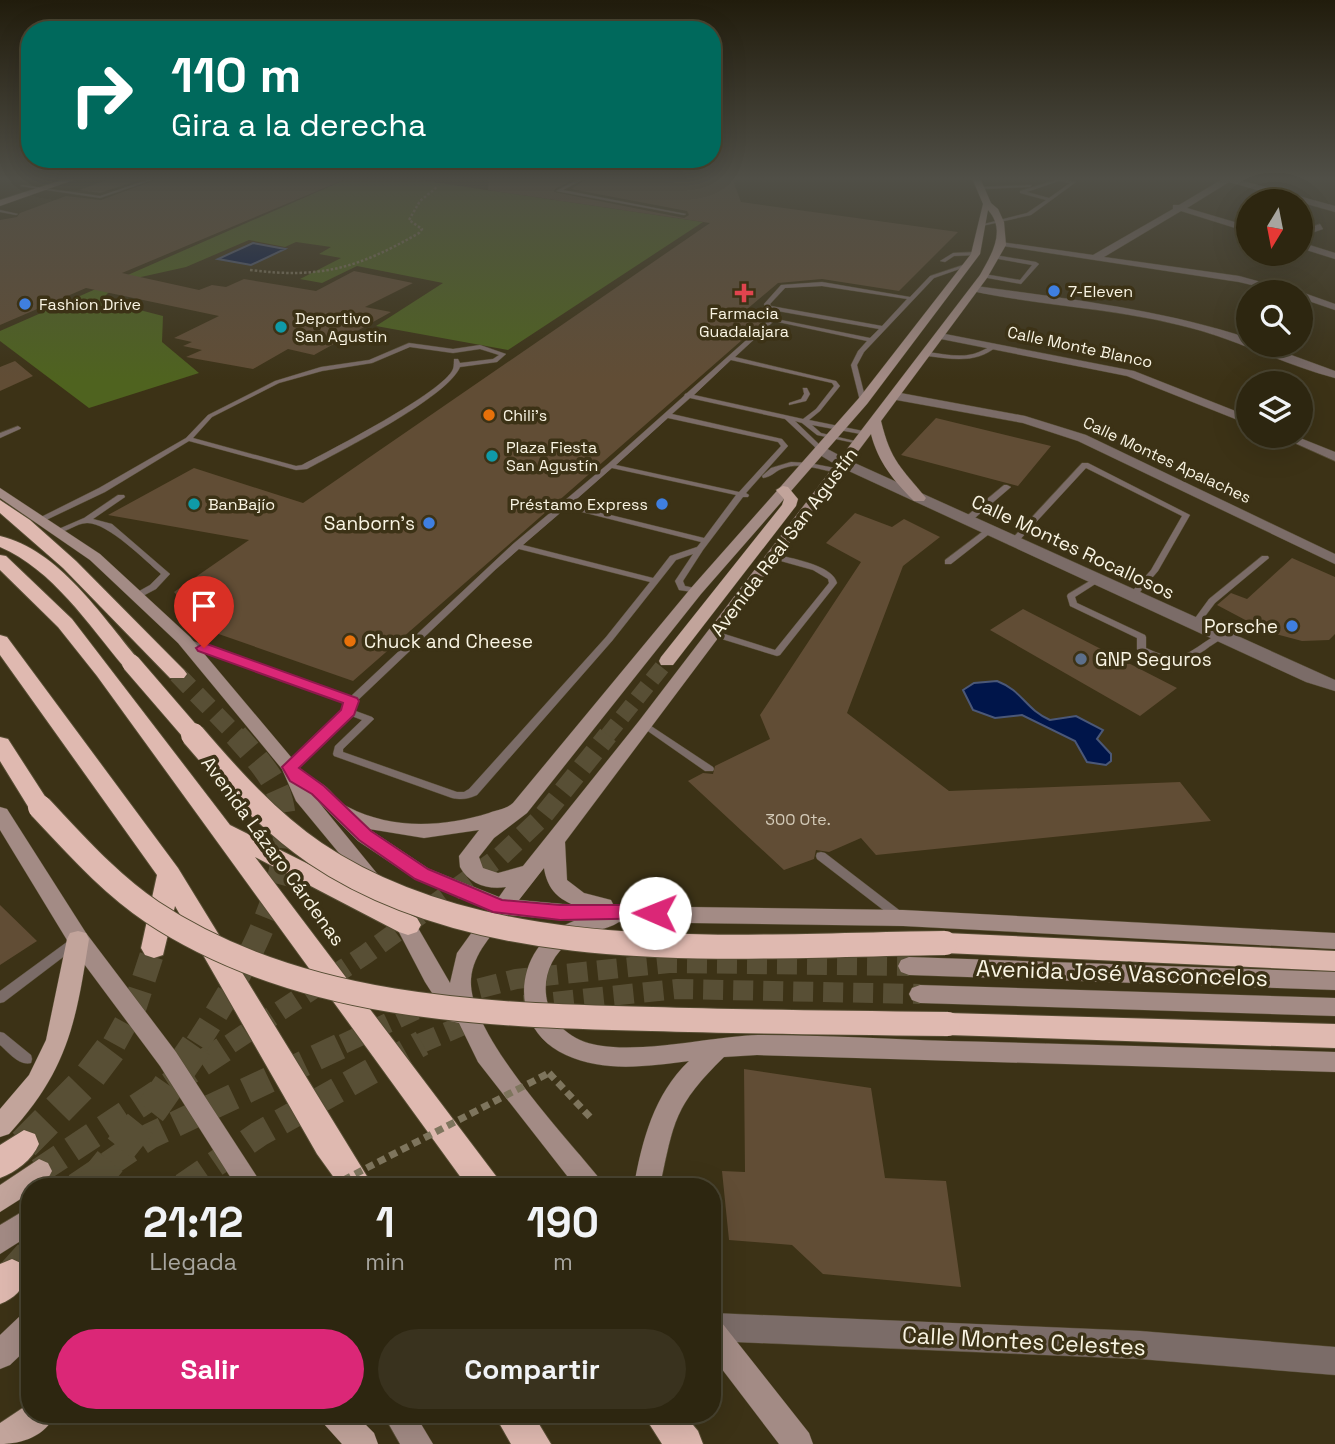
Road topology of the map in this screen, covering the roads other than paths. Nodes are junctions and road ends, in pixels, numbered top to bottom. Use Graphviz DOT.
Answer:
graph roads {
  1 [pos="980,245"];
  2 [pos="998,245"];
  3 [pos="1115,245"];
  4 [pos="1313,249"];
  5 [pos="998,251"];
  6 [pos="1335,256"];
  7 [pos="1095,258"];
  8 [pos="972,260"];
  9 [pos="943,261"];
  10 [pos="985,276"];
  11 [pos="1243,280"];
  12 [pos="976,289"];
  13 [pos="909,298"];
  14 [pos="1313,299"];
  15 [pos="1335,307"];
  16 [pos="770,308"];
  17 [pos="781,322"];
  18 [pos="882,328"];
  19 [pos="940,337"];
  20 [pos="1236,338"];
  21 [pos="871,340"];
  22 [pos="994,346"];
  23 [pos="453,351"];
  24 [pos="927,355"];
  25 [pos="1287,357"];
  26 [pos="730,358"];
  27 [pos="457,365"];
  28 [pos="1335,375"];
  29 [pos="804,389"];
  30 [pos="687,396"];
  31 [pos="895,396"];
  32 [pos="863,401"];
  33 [pos="791,404"];
  34 [pos="666,415"];
  35 [pos="1236,415"];
  36 [pos="788,417"];
  37 [pos="804,421"];
  38 [pos="18,428"];
  39 [pos="866,432"];
  40 [pos="835,433"];
  41 [pos="0,436"];
  42 [pos="188,439"];
  43 [pos="1313,448"];
  44 [pos="820,449"];
  45 [pos="1335,457"];
  46 [pos="807,465"];
  47 [pos="611,466"];
  48 [pos="840,467"];
  49 [pos="1006,487"];
  50 [pos="783,490"];
  51 [pos="0,492"];
  52 [pos="741,494"];
  53 [pos="121,498"];
  54 [pos="919,499"];
  55 [pos="0,505"];
  56 [pos="563,505"];
  57 [pos="41,519"];
  58 [pos="87,520"];
  59 [pos="966,521"];
  60 [pos="58,531"];
  61 [pos="989,531"];
  62 [pos="0,541"];
  63 [pos="1012,543"];
  64 [pos="703,545"];
  65 [pos="516,546"];
  66 [pos="773,556"];
  67 [pos="1265,558"];
  68 [pos="1335,560"];
  69 [pos="0,561"];
  70 [pos="948,562"];
  71 [pos="656,581"];
  72 [pos="1096,581"];
  73 [pos="696,591"];
  74 [pos="137,596"];
  75 [pos="1131,597"];
  76 [pos="1194,625"];
  77 [pos="715,634"];
  78 [pos="1219,636"];
  79 [pos="184,640"];
  80 [pos="0,641"];
  81 [pos="667,661"];
  82 [pos="177,674"];
  83 [pos="1332,688"];
  84 [pos="350,706"];
  85 [pos="645,725"];
  86 [pos="0,744"];
  87 [pos="709,769"];
  88 [pos="293,772"];
  89 [pos="334,808"];
  90 [pos="520,808"];
  91 [pos="0,814"];
  92 [pos="220,830"];
  93 [pos="555,842"];
  94 [pos="821,856"];
  95 [pos="531,870"];
  96 [pos="169,874"];
  97 [pos="500,906"];
  98 [pos="628,912"];
  99 [pos="902,918"];
  100 [pos="408,925"];
  101 [pos="78,939"];
  102 [pos="1335,942"];
  103 [pos="154,948"];
  104 [pos="1335,961"];
  105 [pos="909,966"];
  106 [pos="1335,981"];
  107 [pos="920,994"];
  108 [pos="0,998"];
  109 [pos="1335,1007"];
  110 [pos="1335,1036"];
  111 [pos="0,1037"];
  112 [pos="718,1048"];
  113 [pos="486,1055"];
  114 [pos="26,1059"];
  115 [pos="1335,1062"];
  116 [pos="0,1126"];
  117 [pos="24,1144"];
  118 [pos="0,1164"];
  119 [pos="39,1171"];
  120 [pos="30,1178"];
  121 [pos="245,1178"];
  122 [pos="352,1178"];
  123 [pos="479,1178"];
  124 [pos="584,1178"];
  125 [pos="649,1178"];
  126 [pos="21,1184"];
  127 [pos="0,1200"];
  128 [pos="21,1226"];
  129 [pos="0,1241"];
  130 [pos="721,1327"];
  131 [pos="21,1334"];
  132 [pos="721,1344"];
  133 [pos="0,1354"];
  134 [pos="1335,1361"];
  135 [pos="26,1423"];
  136 [pos="343,1423"];
  137 [pos="404,1423"];
  138 [pos="518,1423"];
  139 [pos="668,1423"];
  140 [pos="791,1433"];
  141 [pos="0,1440"];
  142 [pos="363,1444"];
  143 [pos="418,1444"];
  144 [pos="533,1444"];
  145 [pos="685,1444"];
  146 [pos="804,1444"];
  1 -- 8 [label="main road, Avenida Real San Agustín"];
  2 -- 5 [label="main road"];
  3 -- 7 [label="street"];
  4 -- 6 [label="street"];
  5 -- 7 [label="street"];
  5 -- 10 [label="main road, Avenida Real San Agustín"];
  5 -- 10 [label="lane"];
  7 -- 11 [label="street"];
  8 -- 9 [label="lane"];
  8 -- 13 [label="lane"];
  8 -- 32 [label="main road, Avenida Real San Agustín"];
  10 -- 12 [label="main road, Avenida Real San Agustín"];
  12 -- 19 [label="main road, Avenida Real San Agustín"];
  12 -- 20 [label="street"];
  13 -- 16 [label="lane"];
  13 -- 18 [label="lane"];
  14 -- 15 [label="street"];
  16 -- 18 [label="lane"];
  16 -- 26 [label="lane"];
  17 -- 21 [label="lane"];
  18 -- 21 [label="lane"];
  19 -- 22 [label="street, Calle Monte Blanco"];
  19 -- 24 [label="main road, Avenida Real San Agustín"];
  21 -- 32 [label="lane"];
  22 -- 24 [label="lane"];
  22 -- 35 [label="street, Calle Monte Blanco"];
  23 -- 27 [label="lane"];
  23 -- 27 [label="lane"];
  23 -- 42 [label="lane"];
  24 -- 31 [label="main road, Avenida Real San Agustín"];
  25 -- 28 [label="street"];
  26 -- 30 [label="lane"];
  26 -- 37 [label="lane"];
  27 -- 42 [label="lane"];
  29 -- 33 [label="lane"];
  30 -- 34 [label="lane"];
  30 -- 36 [label="lane"];
  31 -- 39 [label="main road, Avenida Real San Agustín"];
  31 -- 68 [label="street, Calle Montes Apalaches"];
  32 -- 40 [label="main road, Avenida Real San Agustín"];
  34 -- 47 [label="lane"];
  34 -- 52 [label="lane"];
  36 -- 37 [label="lane"];
  36 -- 44 [label="lane"];
  37 -- 40 [label="lane"];
  37 -- 40 [label="lane"];
  38 -- 41 [label="lane"];
  39 -- 40 [label="lane"];
  39 -- 40 [label="lane"];
  39 -- 48 [label="main road, Avenida Real San Agustín"];
  39 -- 54 [label="main road"];
  40 -- 44 [label="main road, Avenida Real San Agustín"];
  42 -- 57 [label="lane"];
  43 -- 45 [label="street"];
  44 -- 46 [label="main road, Avenida Real San Agustín"];
  44 -- 48 [label="street, Calle Montes Rocallosos"];
  46 -- 48 [label="lane"];
  46 -- 50 [label="main road, Avenida Real San Agustín"];
  46 -- 52 [label="lane"];
  47 -- 52 [label="lane"];
  47 -- 56 [label="lane"];
  48 -- 54 [label="street, Calle Montes Rocallosos"];
  48 -- 66 [label="main road, Avenida Real San Agustín"];
  49 -- 59 [label="lane"];
  50 -- 73 [label="main road, Avenida Real San Agustín"];
  50 -- 81 [label="main road"];
  51 -- 57 [label="main road"];
  52 -- 64 [label="lane"];
  53 -- 58 [label="lane"];
  54 -- 59 [label="street, Calle Montes Rocallosos"];
  55 -- 82 [label="highway"];
  56 -- 64 [label="lane"];
  56 -- 65 [label="lane"];
  57 -- 60 [label="main road"];
  58 -- 60 [label="lane"];
  58 -- 74 [label="lane"];
  59 -- 61 [label="street, Calle Montes Rocallosos"];
  60 -- 74 [label="main road"];
  61 -- 63 [label="street, Calle Montes Rocallosos"];
  61 -- 70 [label="lane"];
  62 -- 104 [label="highway, bridge"];
  63 -- 72 [label="street, Calle Montes Rocallosos"];
  63 -- 75 [label="lane"];
  64 -- 71 [label="lane"];
  64 -- 73 [label="lane"];
  65 -- 71 [label="lane"];
  65 -- 84 [label="lane"];
  66 -- 77 [label="main road, Avenida Real San Agustín"];
  66 -- 77 [label="lane"];
  67 -- 76 [label="lane"];
  69 -- 92 [label="highway, Avenida Lázaro Cárdenas"];
  71 -- 84 [label="lane"];
  72 -- 75 [label="street, Calle Montes Rocallosos"];
  72 -- 78 [label="lane"];
  73 -- 90 [label="main road, Avenida Real San Agustín"];
  74 -- 79 [label="main road"];
  75 -- 76 [label="street, Calle Montes Rocallosos"];
  76 -- 78 [label="street, Calle Montes Rocallosos"];
  77 -- 85 [label="main road, Avenida Real San Agustín"];
  78 -- 83 [label="street, Calle Montes Rocallosos"];
  79 -- 84 [label="lane"];
  79 -- 88 [label="main road"];
  80 -- 96 [label="highway"];
  84 -- 88 [label="lane"];
  85 -- 87 [label="lane"];
  85 -- 93 [label="main road, Avenida Real San Agustín"];
  86 -- 110 [label="highway, bridge"];
  88 -- 89 [label="main road"];
  88 -- 100 [label="main road"];
  89 -- 90 [label="main road"];
  89 -- 97 [label="main road"];
  90 -- 95 [label="main road, Avenida Real San Agustín"];
  91 -- 101 [label="main road"];
  92 -- 100 [label="highway"];
  92 -- 123 [label="highway, Avenida Lázaro Cárdenas"];
  93 -- 95 [label="main road, Avenida Real San Agustín"];
  93 -- 98 [label="main road"];
  94 -- 99 [label="lane"];
  95 -- 97 [label="main road, Avenida Real San Agustín"];
  96 -- 103 [label="highway"];
  96 -- 122 [label="highway"];
  97 -- 98 [label="main road"];
  97 -- 113 [label="main road, Avenida Real San Agustín"];
  98 -- 99 [label="main road"];
  98 -- 112 [label="main road"];
  99 -- 102 [label="main road"];
  100 -- 113 [label="main road"];
  101 -- 108 [label="lane"];
  101 -- 116 [label="main road"];
  101 -- 121 [label="main road"];
  105 -- 106 [label="main road, Avenida José Vasconcelos"];
  107 -- 109 [label="main road, Avenida José Vasconcelos"];
  111 -- 114 [label="lane"];
  112 -- 115 [label="main road"];
  112 -- 125 [label="main road"];
  113 -- 124 [label="main road"];
  117 -- 118 [label="highway"];
  119 -- 120 [label="main road"];
  126 -- 127 [label="main road"];
  128 -- 129 [label="main road"];
  130 -- 134 [label="street, Calle Montes Celestes"];
  131 -- 133 [label="main road"];
  132 -- 140 [label="main road"];
  135 -- 141 [label="main road"];
  136 -- 142 [label="main road"];
  137 -- 143 [label="main road"];
  138 -- 144 [label="highway"];
  139 -- 145 [label="highway"];
  140 -- 146 [label="street"];
}
